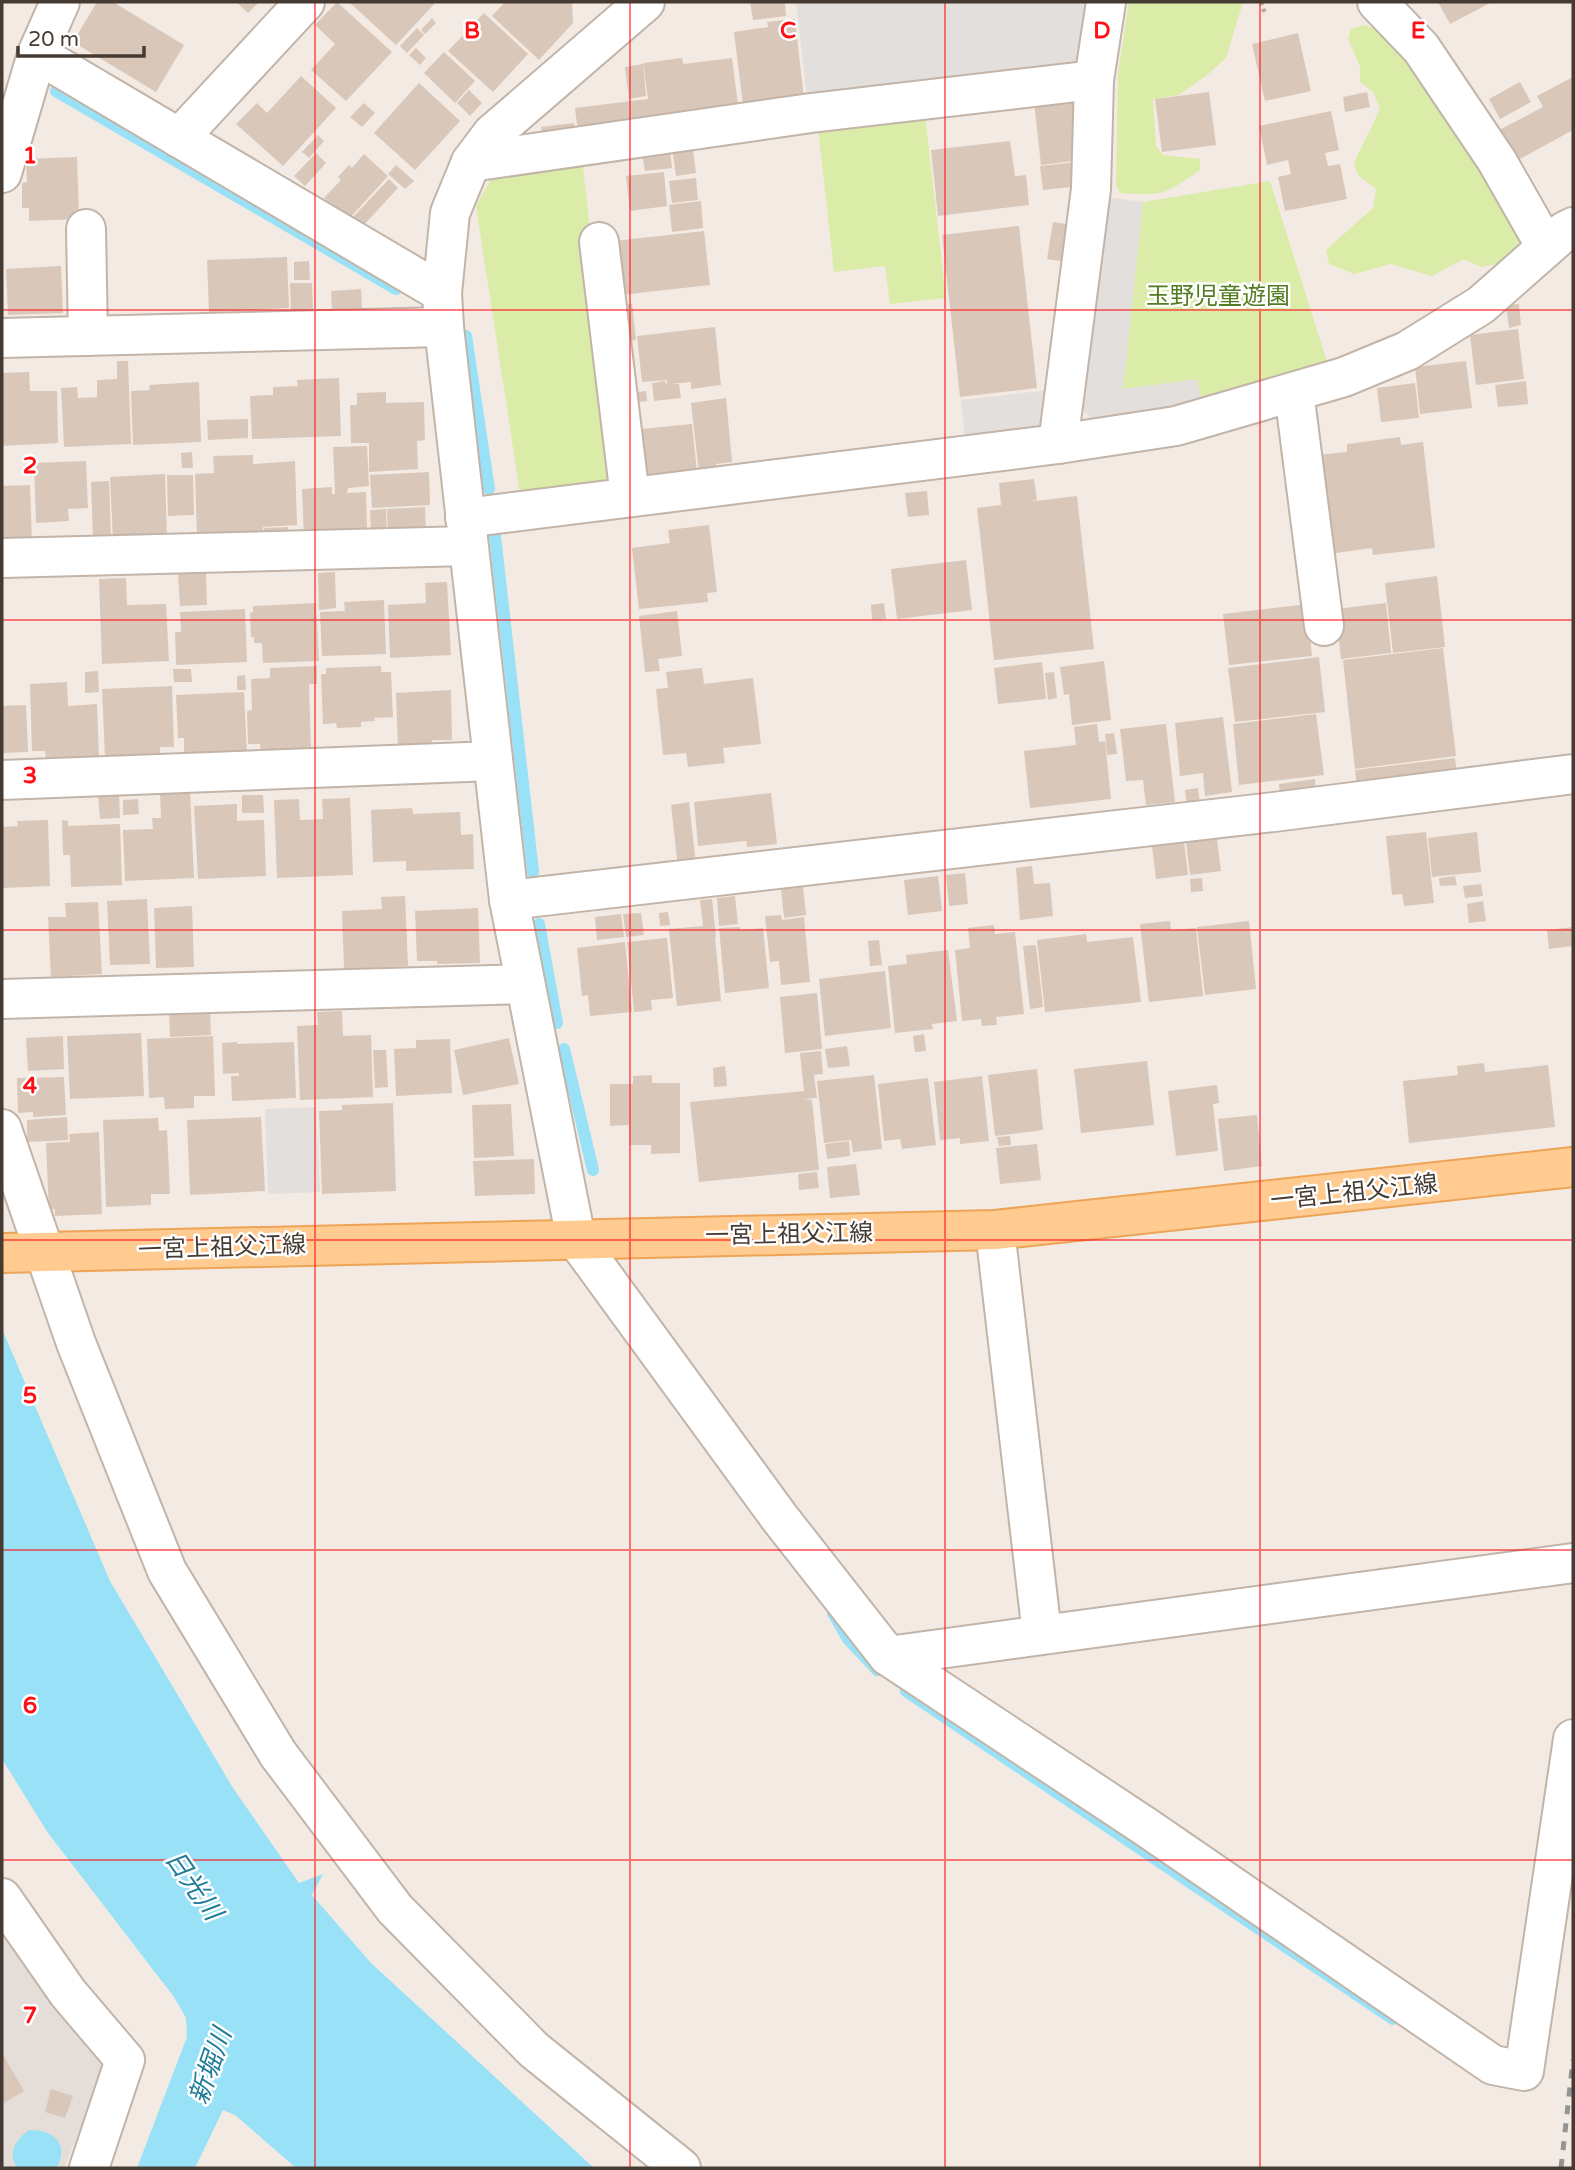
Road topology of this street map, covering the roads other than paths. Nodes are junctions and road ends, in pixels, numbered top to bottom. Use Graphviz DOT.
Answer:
graph roads {
  1 [pos="60,2"];
  2 [pos="305,2"];
  3 [pos="1106,2"];
  4 [pos="1377,2"];
  5 [pos="635,5"];
  6 [pos="37,54"];
  7 [pos="1094,80"];
  8 [pos="180,138"];
  9 [pos="471,162"];
  10 [pos="2,173"];
  11 [pos="86,229"];
  12 [pos="1564,241"];
  13 [pos="599,242"];
  14 [pos="443,310"];
  15 [pos="88,336"];
  16 [pos="2,338"];
  17 [pos="1294,392"];
  18 [pos="1058,444"];
  19 [pos="629,497"];
  20 [pos="467,532"];
  21 [pos="2,558"];
  22 [pos="1324,625"];
  23 [pos="493,761"];
  24 [pos="1573,774"];
  25 [pos="2,780"];
  26 [pos="509,900"];
  27 [pos="525,984"];
  28 [pos="2,999"];
  29 [pos="2,1129"];
  30 [pos="1573,1167"];
  31 [pos="995,1230"];
  32 [pos="576,1239"];
  33 [pos="24,1253"];
  34 [pos="1573,1563"];
  35 [pos="1042,1634"];
  36 [pos="888,1657"];
  37 [pos="1573,1739"];
  38 [pos="2,1898"];
  39 [pos="89,2168"];
  40 [pos="681,2168"];
  1 -- 6 [label="street"];
  2 -- 8 [label="street"];
  3 -- 7 [label="street"];
  4 -- 12 [label="street"];
  5 -- 9 [label="street"];
  6 -- 8 [label="street"];
  6 -- 10 [label="street"];
  7 -- 9 [label="street"];
  7 -- 18 [label="street"];
  8 -- 14 [label="street"];
  9 -- 14 [label="street"];
  11 -- 15 [label="street"];
  12 -- 17 [label="street"];
  13 -- 19 [label="street"];
  14 -- 15 [label="street"];
  14 -- 20 [label="street"];
  15 -- 16 [label="street"];
  17 -- 18 [label="street"];
  17 -- 22 [label="street"];
  18 -- 19 [label="street"];
  19 -- 20 [label="street"];
  20 -- 21 [label="street"];
  20 -- 23 [label="street"];
  23 -- 25 [label="street"];
  23 -- 26 [label="street"];
  24 -- 26 [label="street"];
  26 -- 27 [label="street"];
  27 -- 28 [label="street"];
  27 -- 32 [label="street"];
  29 -- 33 [label="street"];
  30 -- 31 [label="main road, 一宮上祖父江線"];
  31 -- 32 [label="main road, 一宮上祖父江線"];
  31 -- 35 [label="street"];
  32 -- 33 [label="main road, 一宮上祖父江線"];
  32 -- 36 [label="street"];
  33 -- 40 [label="street"];
  34 -- 35 [label="street"];
  35 -- 36 [label="street"];
  36 -- 37 [label="street"];
  38 -- 39 [label="street"];
}
